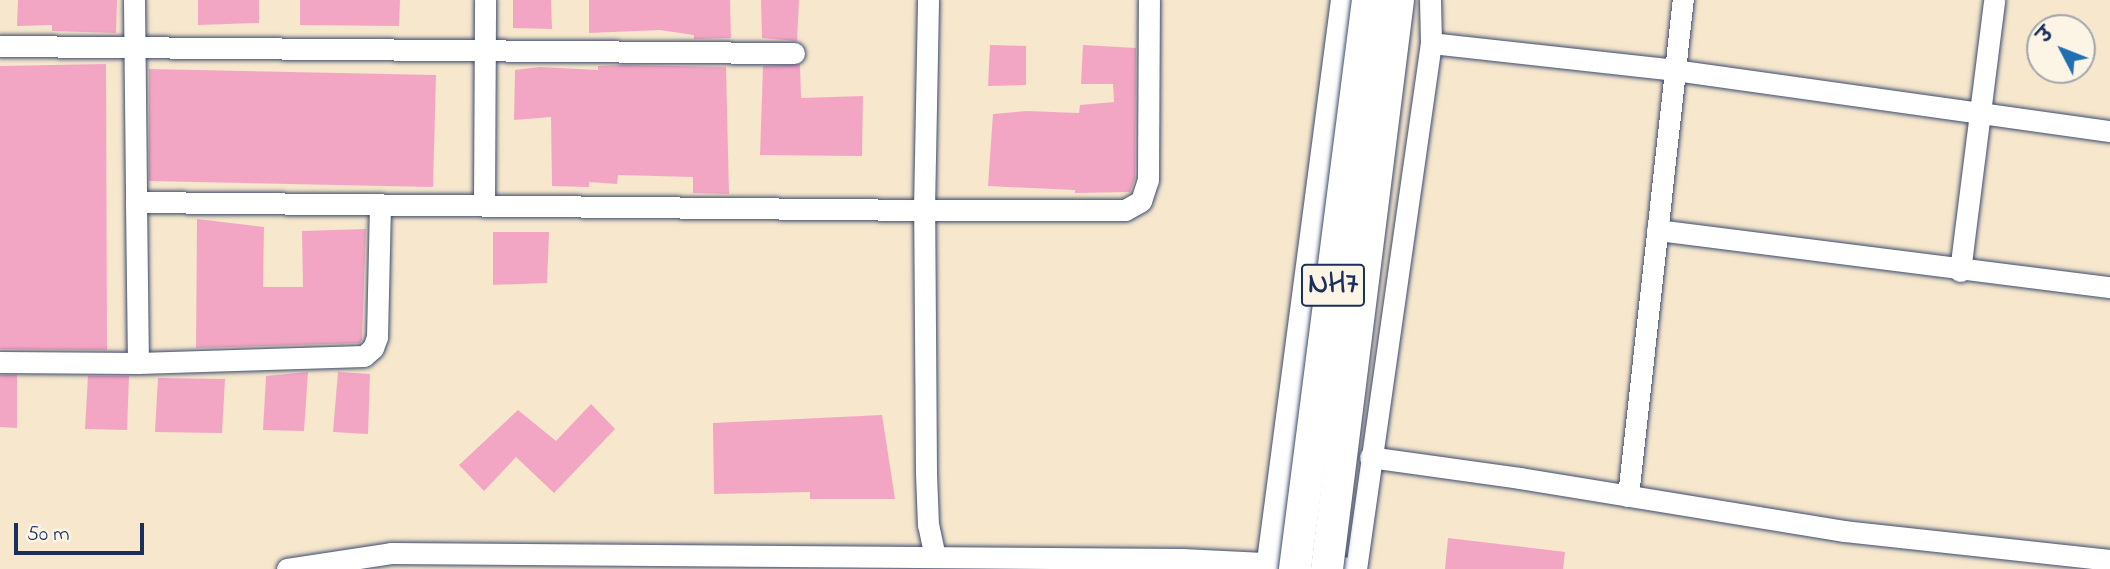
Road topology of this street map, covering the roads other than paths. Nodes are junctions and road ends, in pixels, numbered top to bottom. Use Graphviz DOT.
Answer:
graph roads {
  1 [pos="134,0"];
  2 [pos="485,0"];
  3 [pos="928,0"];
  4 [pos="1149,0"];
  5 [pos="1345,0"];
  6 [pos="1368,0"];
  7 [pos="1398,0"];
  8 [pos="1430,0"];
  9 [pos="1683,0"];
  10 [pos="1994,0"];
  11 [pos="1431,43"];
  12 [pos="0,46"];
  13 [pos="135,49"];
  14 [pos="484,52"];
  15 [pos="794,52"];
  16 [pos="1675,70"];
  17 [pos="1980,113"];
  18 [pos="2110,131"];
  19 [pos="136,202"];
  20 [pos="380,204"];
  21 [pos="484,205"];
  22 [pos="924,210"];
  23 [pos="1657,230"];
  24 [pos="1960,271"];
  25 [pos="2110,287"];
  26 [pos="0,362"];
  27 [pos="138,363"];
  28 [pos="1370,457"];
  29 [pos="1628,496"];
  30 [pos="935,557"];
  31 [pos="2110,560"];
  32 [pos="674,562"];
  33 [pos="1279,566"];
  34 [pos="287,569"];
  35 [pos="1346,569"];
  1 -- 13 [label="street"];
  2 -- 14 [label="street"];
  3 -- 22 [label="street"];
  4 -- 22 [label="street"];
  5 -- 33 [label="main road"];
  6 -- 33 [label="highway, NH7, bridge"];
  7 -- 35 [label="highway, NH7, bridge"];
  8 -- 11 [label="street"];
  9 -- 16 [label="street"];
  10 -- 17 [label="street"];
  11 -- 16 [label="street"];
  11 -- 28 [label="street"];
  12 -- 13 [label="street"];
  13 -- 14 [label="street"];
  13 -- 19 [label="street"];
  14 -- 15 [label="street"];
  14 -- 21 [label="street"];
  16 -- 17 [label="street"];
  16 -- 23 [label="street"];
  17 -- 18 [label="street"];
  17 -- 24 [label="street"];
  19 -- 20 [label="street"];
  19 -- 27 [label="street"];
  20 -- 21 [label="street"];
  20 -- 27 [label="street"];
  21 -- 22 [label="street"];
  22 -- 30 [label="street"];
  23 -- 24 [label="street"];
  23 -- 29 [label="street"];
  24 -- 25 [label="street"];
  26 -- 27 [label="street"];
  28 -- 29 [label="street"];
  28 -- 35 [label="street"];
  29 -- 31 [label="street"];
  30 -- 32 [label="street"];
  30 -- 33 [label="street"];
  32 -- 34 [label="street"];
  33 -- 35 [label="street"];
}
